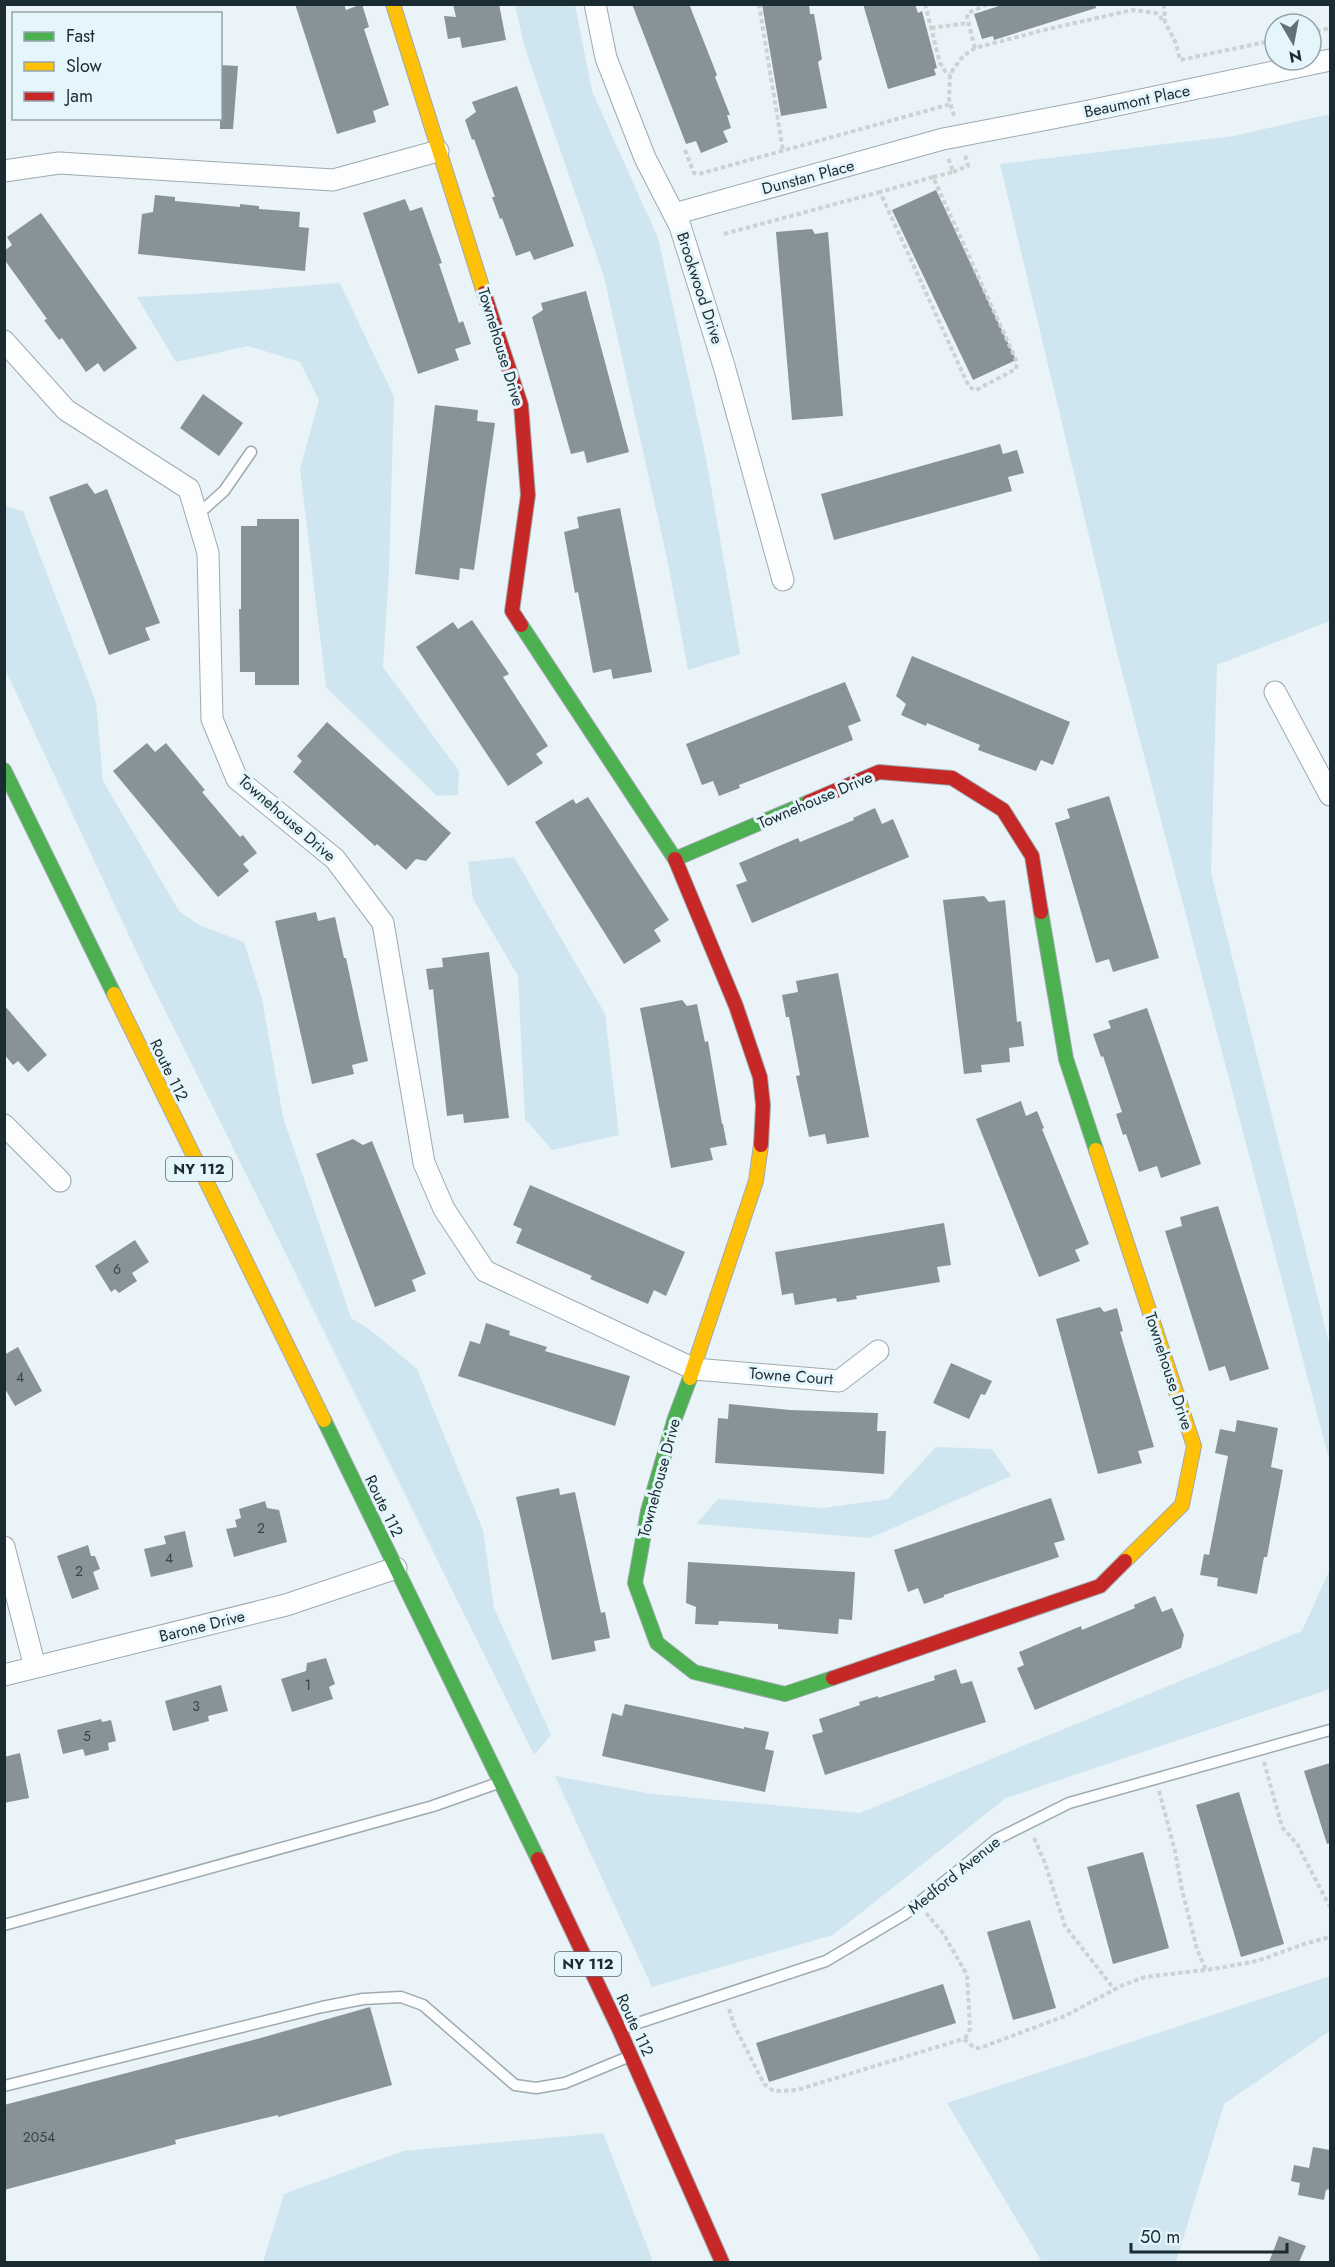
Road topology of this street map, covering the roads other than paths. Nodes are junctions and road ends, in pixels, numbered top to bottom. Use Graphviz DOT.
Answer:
graph roads {
  1 [pos="393,4"];
  2 [pos="595,4"];
  3 [pos="1330,60"];
  4 [pos="951,138"];
  5 [pos="438,150"];
  6 [pos="4,171"];
  7 [pos="674,214"];
  8 [pos="4,341"];
  9 [pos="251,452"];
  10 [pos="196,516"];
  11 [pos="783,580"];
  12 [pos="1275,692"];
  13 [pos="4,770"];
  14 [pos="1330,795"];
  15 [pos="675,859"];
  16 [pos="4,1125"];
  17 [pos="60,1181"];
  18 [pos="878,1351"];
  19 [pos="694,1369"];
  20 [pos="4,1547"];
  21 [pos="396,1568"];
  22 [pos="36,1666"];
  23 [pos="4,1675"];
  24 [pos="1330,1730"];
  25 [pos="501,1782"];
  26 [pos="4,1925"];
  27 [pos="619,2029"];
  28 [pos="631,2055"];
  29 [pos="4,2086"];
  30 [pos="722,2262"];
  1 -- 5 [label="street, Townehouse Drive"];
  2 -- 7 [label="street, Brookwood Drive"];
  3 -- 4 [label="street, Beaumont Place"];
  4 -- 7 [label="street, Dunstan Place"];
  5 -- 6 [label="street"];
  5 -- 15 [label="street, Townehouse Drive"];
  7 -- 11 [label="street, Brookwood Drive"];
  8 -- 10 [label="street, Townehouse Drive"];
  9 -- 10 [label="lane"];
  10 -- 19 [label="street, Townehouse Drive"];
  12 -- 14 [label="street"];
  13 -- 21 [label="street, Route 112 / NY 112"];
  15 -- 19 [label="street, Townehouse Drive"];
  15 -- 19 [label="street, Townehouse Drive"];
  16 -- 17 [label="street"];
  18 -- 19 [label="street, Towne Court"];
  20 -- 22 [label="street"];
  21 -- 22 [label="street, Barone Drive"];
  21 -- 25 [label="street, Route 112 / NY 112"];
  22 -- 23 [label="street, Barone Drive"];
  24 -- 27 [label="lane, Medford Avenue"];
  25 -- 26 [label="lane"];
  25 -- 27 [label="street, Route 112 / NY 112"];
  27 -- 28 [label="street, Route 112 / NY 112"];
  28 -- 29 [label="lane"];
  28 -- 30 [label="street, Route 112 / NY 112"];
}
